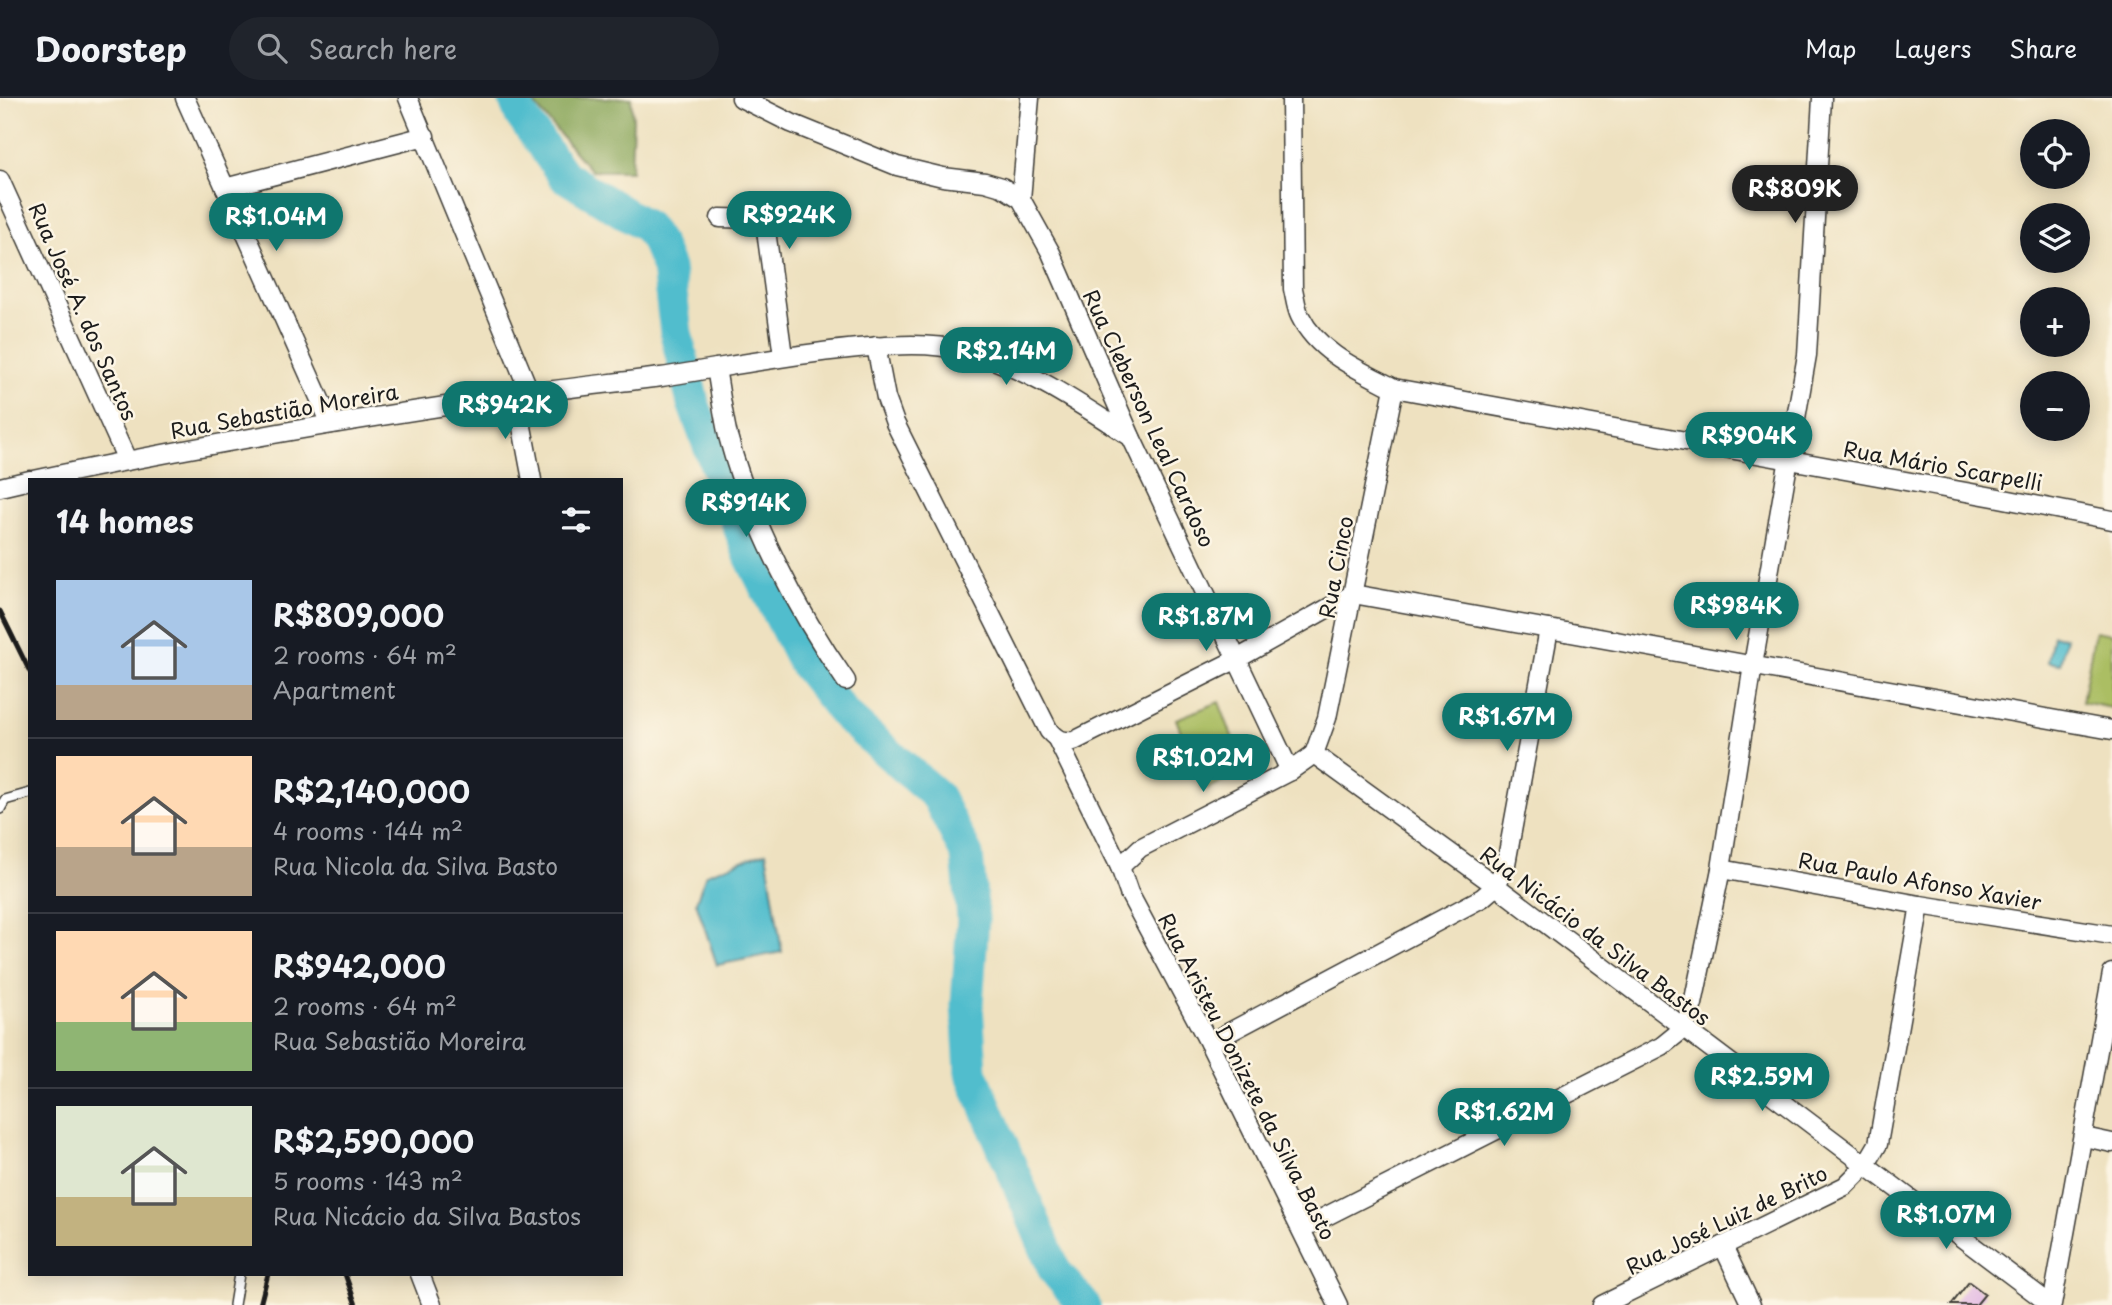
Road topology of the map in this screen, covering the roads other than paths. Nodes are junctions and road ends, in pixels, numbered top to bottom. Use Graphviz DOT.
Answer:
graph roads {
  1 [pos="185,98"];
  2 [pos="408,98"];
  3 [pos="741,98"];
  4 [pos="1030,98"];
  5 [pos="1291,98"];
  6 [pos="1822,98"];
  7 [pos="425,136"];
  8 [pos="0,180"];
  9 [pos="226,188"];
  10 [pos="1021,199"];
  11 [pos="720,218"];
  12 [pos="876,346"];
  13 [pos="783,356"];
  14 [pos="716,368"];
  15 [pos="1394,388"];
  16 [pos="523,394"];
  17 [pos="331,424"];
  18 [pos="1131,437"];
  19 [pos="127,460"];
  20 [pos="1789,460"];
  21 [pos="42,478"];
  22 [pos="532,478"];
  23 [pos="28,481"];
  24 [pos="0,486"];
  25 [pos="2112,520"];
  26 [pos="1353,594"];
  27 [pos="1549,629"];
  28 [pos="1237,659"];
  29 [pos="1753,665"];
  30 [pos="846,681"];
  31 [pos="2112,730"];
  32 [pos="1065,740"];
  33 [pos="1314,754"];
  34 [pos="1290,771"];
  35 [pos="28,794"];
  36 [pos="0,809"];
  37 [pos="1120,867"];
  38 [pos="1721,869"];
  39 [pos="1496,886"];
  40 [pos="1920,905"];
  41 [pos="2112,935"];
  42 [pos="2112,973"];
  43 [pos="1683,1029"];
  44 [pos="1209,1043"];
  45 [pos="2084,1137"];
  46 [pos="2112,1143"];
  47 [pos="1865,1166"];
  48 [pos="1301,1229"];
  49 [pos="1723,1246"];
  50 [pos="239,1276"];
  51 [pos="421,1276"];
  52 [pos="234,1305"];
  53 [pos="432,1305"];
  54 [pos="1338,1305"];
  55 [pos="1602,1305"];
  56 [pos="1751,1305"];
  57 [pos="2052,1305"];
  1 -- 9 [label="street"];
  2 -- 7 [label="street"];
  3 -- 10 [label="street"];
  4 -- 10 [label="street"];
  5 -- 15 [label="street, Rua Mário Scarpelli"];
  6 -- 20 [label="street"];
  7 -- 9 [label="street"];
  7 -- 16 [label="street"];
  8 -- 19 [label="street, Rua José A. dos Santos"];
  9 -- 17 [label="street"];
  10 -- 18 [label="street, Rua Cleberson Leal Cardoso"];
  11 -- 13 [label="street"];
  12 -- 13 [label="street, Rua Sebastião Moreira"];
  12 -- 18 [label="street, Rua Sebastião Moreira"];
  12 -- 32 [label="street, Rua Aristeu Donizete da Silva Basto"];
  13 -- 14 [label="street, Rua Sebastião Moreira"];
  14 -- 16 [label="street, Rua Sebastião Moreira"];
  14 -- 30 [label="street"];
  15 -- 20 [label="street, Rua Mário Scarpelli"];
  15 -- 26 [label="street, Rua Cinco"];
  16 -- 17 [label="street, Rua Sebastião Moreira"];
  16 -- 22 [label="street"];
  17 -- 19 [label="street, Rua Sebastião Moreira"];
  18 -- 28 [label="street, Rua Cleberson Leal Cardoso"];
  19 -- 21 [label="street, Rua Sebastião Moreira"];
  20 -- 25 [label="street, Rua Mário Scarpelli"];
  20 -- 29 [label="street"];
  23 -- 24 [label="street, Rua Sebastião Moreira"];
  26 -- 27 [label="street"];
  26 -- 28 [label="street"];
  26 -- 33 [label="street, Rua Cinco"];
  27 -- 29 [label="street"];
  27 -- 39 [label="street"];
  28 -- 32 [label="street"];
  28 -- 34 [label="street, Rua Cleberson Leal Cardoso"];
  29 -- 31 [label="street"];
  29 -- 38 [label="street"];
  32 -- 37 [label="street, Rua Aristeu Donizete da Silva Basto"];
  33 -- 34 [label="street"];
  33 -- 39 [label="street, Rua Nicácio da Silva Bastos"];
  34 -- 37 [label="street"];
  35 -- 36 [label="lane"];
  37 -- 44 [label="street, Rua Aristeu Donizete da Silva Basto"];
  38 -- 40 [label="street, Rua Paulo Afonso Xavier"];
  38 -- 43 [label="street"];
  39 -- 43 [label="street, Rua Nicácio da Silva Bastos"];
  39 -- 44 [label="street"];
  40 -- 41 [label="street, Rua Paulo Afonso Xavier"];
  40 -- 47 [label="street"];
  42 -- 45 [label="street"];
  43 -- 47 [label="street, Rua Nicácio da Silva Bastos"];
  43 -- 48 [label="street"];
  44 -- 48 [label="street, Rua Aristeu Donizete da Silva Basto"];
  45 -- 46 [label="street"];
  45 -- 57 [label="street"];
  47 -- 49 [label="street, Rua José Luiz de Brito"];
  47 -- 57 [label="street, Rua Nicácio da Silva Bastos"];
  48 -- 54 [label="street, Rua Aristeu Donizete da Silva Basto"];
  49 -- 55 [label="street, Rua José Luiz de Brito"];
  49 -- 56 [label="street"];
  50 -- 52 [label="lane"];
  51 -- 53 [label="street"];
}
